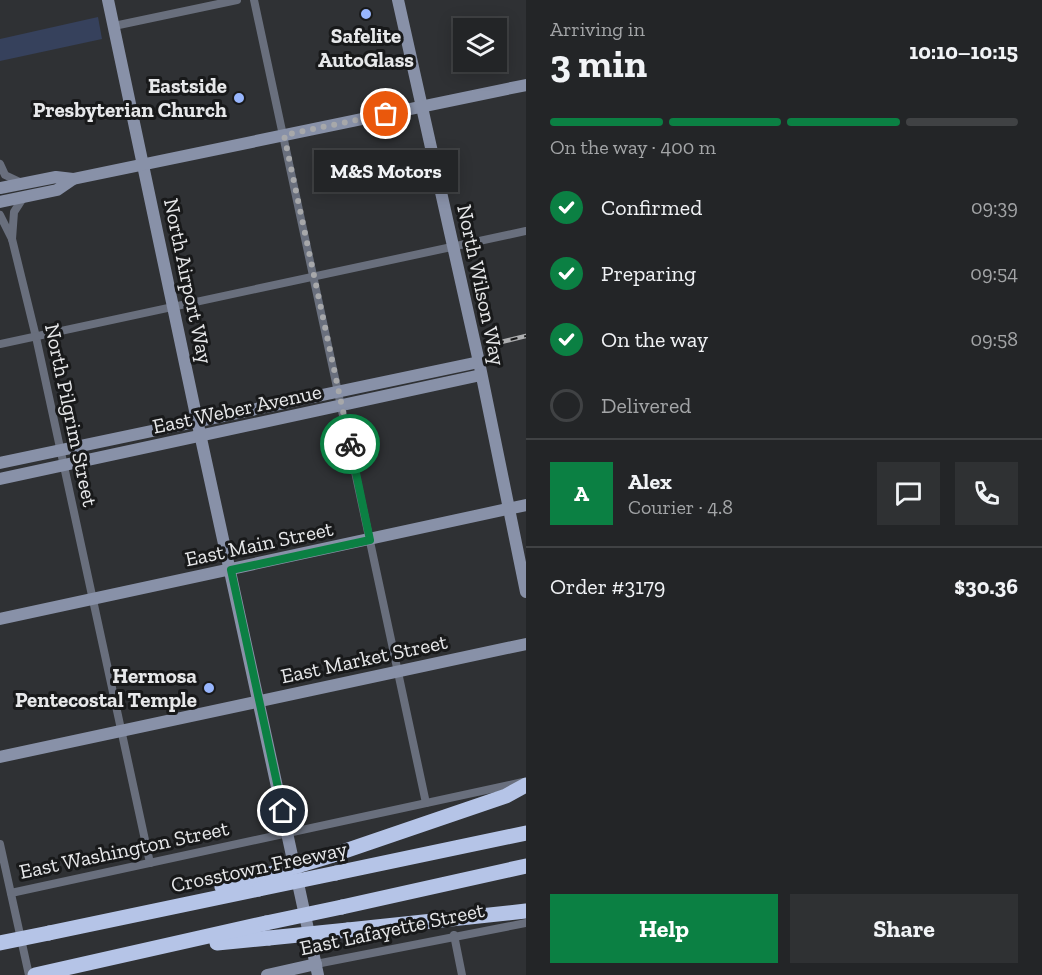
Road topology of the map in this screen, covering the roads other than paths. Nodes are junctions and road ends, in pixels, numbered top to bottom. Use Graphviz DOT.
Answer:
graph roads {
  1 [pos="108,0"];
  2 [pos="237,0"];
  3 [pos="254,0"];
  4 [pos="398,0"];
  5 [pos="114,26"];
  6 [pos="526,85"];
  7 [pos="422,107"];
  8 [pos="284,135"];
  9 [pos="0,164"];
  10 [pos="144,164"];
  11 [pos="73,179"];
  12 [pos="25,183"];
  13 [pos="0,188"];
  14 [pos="24,197"];
  15 [pos="0,202"];
  16 [pos="0,215"];
  17 [pos="526,231"];
  18 [pos="12,239"];
  19 [pos="452,246"];
  20 [pos="314,277"];
  21 [pos="173,307"];
  22 [pos="36,337"];
  23 [pos="0,344"];
  24 [pos="478,362"];
  25 [pos="481,375"];
  26 [pos="339,391"];
  27 [pos="342,406"];
  28 [pos="196,420"];
  29 [pos="200,437"];
  30 [pos="61,450"];
  31 [pos="0,463"];
  32 [pos="64,465"];
  33 [pos="0,479"];
  34 [pos="526,505"];
  35 [pos="508,508"];
  36 [pos="370,540"];
  37 [pos="231,570"];
  38 [pos="526,592"];
  39 [pos="92,599"];
  40 [pos="0,619"];
  41 [pos="526,644"];
  42 [pos="398,672"];
  43 [pos="259,701"];
  44 [pos="120,731"];
  45 [pos="0,757"];
  46 [pos="526,783"];
  47 [pos="426,803"];
  48 [pos="526,833"];
  49 [pos="288,834"];
  50 [pos="0,844"];
  51 [pos="150,863"];
  52 [pos="526,866"];
  53 [pos="258,884"];
  54 [pos="11,892"];
  55 [pos="526,910"];
  56 [pos="526,923"];
  57 [pos="267,930"];
  58 [pos="454,935"];
  59 [pos="0,943"];
  60 [pos="317,970"];
  61 [pos="29,975"];
  62 [pos="35,975"];
  63 [pos="267,975"];
  64 [pos="462,975"];
  1 -- 5 [label="main road, North Airport Way"];
  2 -- 5 [label="street"];
  3 -- 8 [label="street"];
  4 -- 7 [label="main road, North Wilson Way"];
  5 -- 10 [label="main road, North Airport Way"];
  6 -- 7 [label="main road"];
  7 -- 8 [label="main road"];
  7 -- 19 [label="main road, North Wilson Way"];
  8 -- 10 [label="main road"];
  8 -- 20 [label="street"];
  9 -- 12 [label="street"];
  10 -- 11 [label="main road"];
  10 -- 21 [label="main road, North Airport Way"];
  11 -- 12 [label="main road"];
  11 -- 14 [label="main road"];
  12 -- 13 [label="main road"];
  14 -- 15 [label="main road"];
  14 -- 18 [label="street, North Pilgrim Street"];
  16 -- 18 [label="street, North Pilgrim Street"];
  17 -- 19 [label="street"];
  18 -- 22 [label="street, North Pilgrim Street"];
  19 -- 20 [label="street"];
  19 -- 24 [label="main road, North Wilson Way"];
  20 -- 21 [label="street"];
  20 -- 26 [label="street"];
  21 -- 22 [label="street"];
  21 -- 28 [label="main road, North Airport Way"];
  22 -- 23 [label="street"];
  22 -- 30 [label="street, North Pilgrim Street"];
  24 -- 25 [label="main road, North Wilson Way"];
  24 -- 26 [label="main road, East Weber Avenue"];
  25 -- 27 [label="main road, East Weber Avenue"];
  25 -- 35 [label="main road, North Wilson Way"];
  26 -- 27 [label="street"];
  26 -- 28 [label="main road, East Weber Avenue"];
  27 -- 29 [label="main road, East Weber Avenue"];
  27 -- 36 [label="street"];
  28 -- 29 [label="main road, North Airport Way"];
  28 -- 30 [label="main road, East Weber Avenue"];
  29 -- 32 [label="main road, East Weber Avenue"];
  29 -- 37 [label="main road, North Airport Way"];
  30 -- 31 [label="main road, East Weber Avenue"];
  30 -- 32 [label="street, North Pilgrim Street"];
  32 -- 33 [label="main road, East Weber Avenue"];
  32 -- 39 [label="street, North Pilgrim Street"];
  34 -- 35 [label="main road, East Main Street"];
  35 -- 36 [label="main road, East Main Street"];
  35 -- 38 [label="main road, North Wilson Way"];
  36 -- 37 [label="main road, East Main Street"];
  36 -- 42 [label="street"];
  37 -- 39 [label="main road, East Main Street"];
  37 -- 43 [label="main road, North Airport Way"];
  39 -- 40 [label="main road, East Main Street"];
  39 -- 44 [label="street, North Pilgrim Street"];
  41 -- 42 [label="main road, East Market Street"];
  42 -- 43 [label="main road, East Market Street"];
  42 -- 47 [label="street"];
  43 -- 44 [label="main road, East Market Street"];
  43 -- 49 [label="main road, North Airport Way"];
  44 -- 45 [label="main road, East Market Street"];
  44 -- 51 [label="street, North Pilgrim Street"];
  46 -- 47 [label="street, East Washington Street"];
  46 -- 53 [label="highway, bridge"];
  47 -- 49 [label="street, East Washington Street"];
  48 -- 53 [label="highway, Crosstown Freeway, bridge"];
  49 -- 51 [label="street, East Washington Street"];
  49 -- 60 [label="main road, North Airport Way"];
  50 -- 54 [label="street"];
  51 -- 54 [label="street, East Washington Street"];
  52 -- 57 [label="highway, bridge"];
  53 -- 59 [label="highway, Crosstown Freeway, bridge"];
  54 -- 61 [label="street"];
  55 -- 57 [label="highway, bridge"];
  56 -- 58 [label="street, East Lafayette Street"];
  57 -- 62 [label="highway"];
  58 -- 60 [label="street, East Lafayette Street"];
  58 -- 64 [label="street"];
  60 -- 63 [label="main road, East Lafayette Street"];
}
